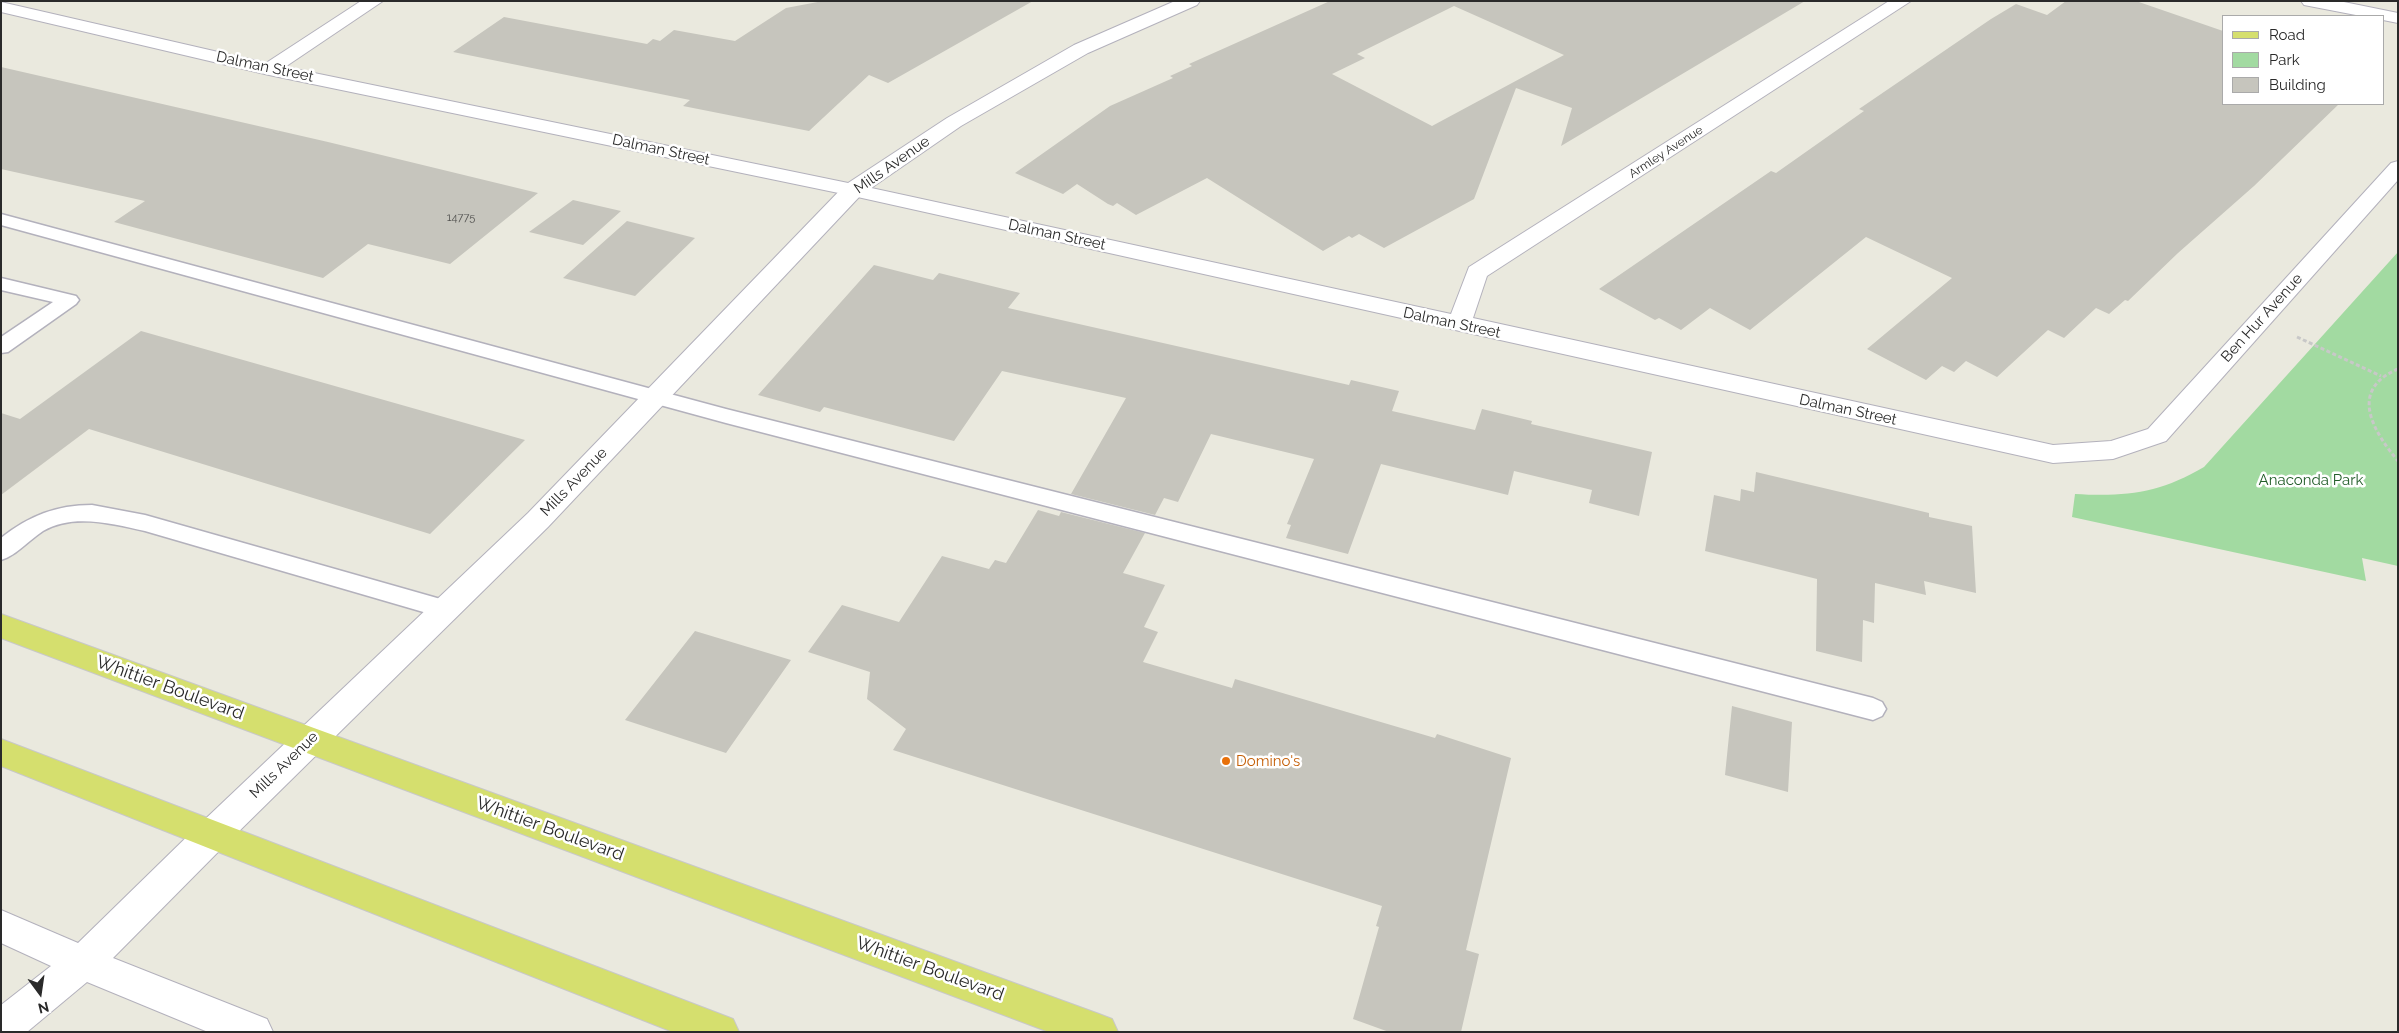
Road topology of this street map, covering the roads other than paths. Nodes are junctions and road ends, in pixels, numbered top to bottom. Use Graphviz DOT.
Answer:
graph roads {
  1 [pos="374,1"];
  2 [pos="1191,1"];
  3 [pos="1902,1"];
  4 [pos="2310,1"];
  5 [pos="1,7"];
  6 [pos="2382,15"];
  7 [pos="2384,15"];
  8 [pos="2398,18"];
  9 [pos="269,69"];
  10 [pos="2398,168"];
  11 [pos="853,190"];
  12 [pos="1,219"];
  13 [pos="1,284"];
  14 [pos="1460,324"];
  15 [pos="1,347"];
  16 [pos="655,397"];
  17 [pos="2113,450"];
  18 [pos="1,552"];
  19 [pos="444,609"];
  20 [pos="1,626"];
  21 [pos="1873,709"];
  22 [pos="310,740"];
  23 [pos="1,752"];
  24 [pos="212,836"];
  25 [pos="1,926"];
  26 [pos="83,963"];
  27 [pos="1,1029"];
  28 [pos="254,1032"];
  29 [pos="720,1032"];
  30 [pos="1099,1032"];
  1 -- 9 [label="street"];
  2 -- 11 [label="street, Mills Avenue"];
  3 -- 14 [label="street, Armley Avenue"];
  4 -- 6 [label="street"];
  5 -- 9 [label="street, Dalman Street"];
  7 -- 8 [label="street"];
  9 -- 11 [label="street, Dalman Street"];
  10 -- 17 [label="street, Ben Hur Avenue"];
  11 -- 14 [label="street, Dalman Street"];
  11 -- 16 [label="street, Mills Avenue"];
  12 -- 16 [label="lane"];
  13 -- 15 [label="lane"];
  14 -- 17 [label="street, Dalman Street"];
  16 -- 19 [label="street, Mills Avenue"];
  16 -- 21 [label="lane"];
  18 -- 19 [label="lane"];
  19 -- 22 [label="street, Mills Avenue"];
  20 -- 22 [label="main road, Whittier Boulevard"];
  22 -- 24 [label="street, Mills Avenue"];
  22 -- 30 [label="main road, Whittier Boulevard"];
  23 -- 24 [label="main road"];
  24 -- 26 [label="street, Mills Avenue"];
  24 -- 29 [label="main road"];
  25 -- 26 [label="street"];
  26 -- 27 [label="street, Mills Avenue"];
  26 -- 28 [label="street"];
}
